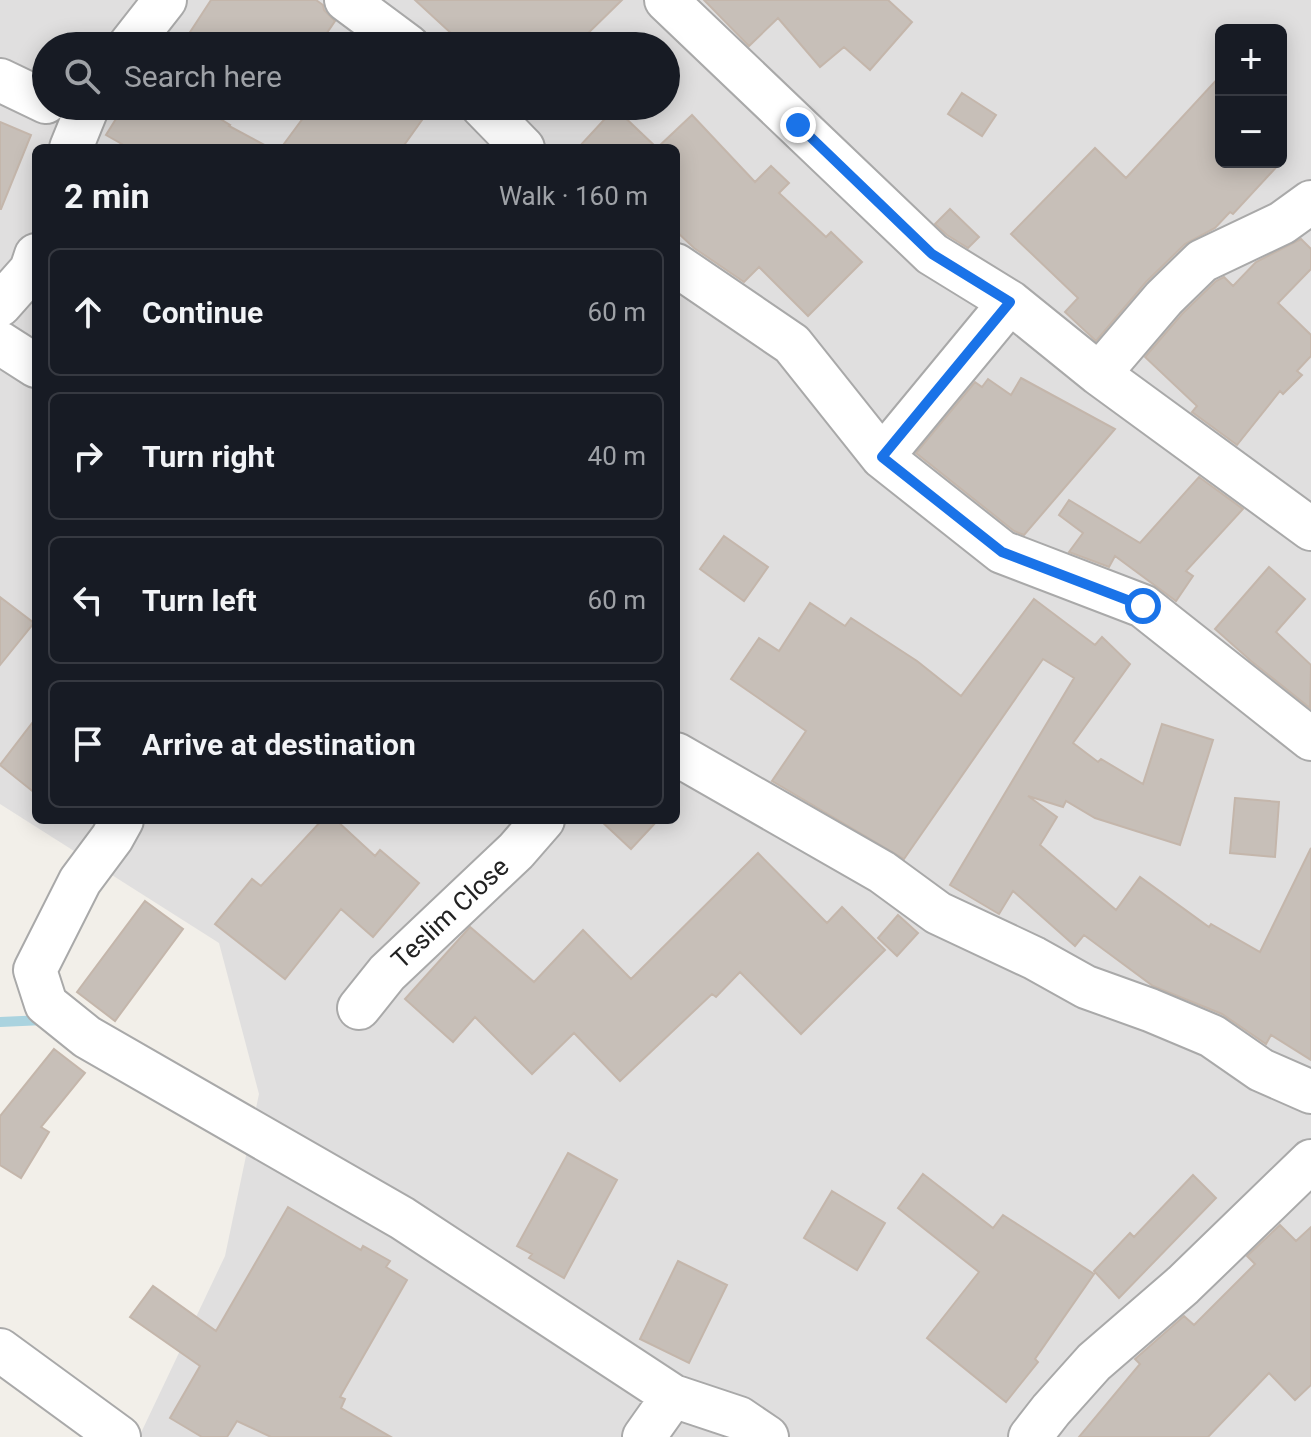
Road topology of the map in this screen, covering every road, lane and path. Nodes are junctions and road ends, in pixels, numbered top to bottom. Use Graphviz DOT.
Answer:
graph roads {
  1 [pos="165,0"];
  2 [pos="346,0"];
  3 [pos="666,0"];
  4 [pos="140,32"];
  5 [pos="389,32"];
  6 [pos="0,80"];
  7 [pos="32,95"];
  8 [pos="496,120"];
  9 [pos="519,144"];
  10 [pos="1311,202"];
  11 [pos="32,267"];
  12 [pos="680,268"];
  13 [pos="1010,302"];
  14 [pos="0,305"];
  15 [pos="0,343"];
  16 [pos="32,363"];
  17 [pos="1099,374"];
  18 [pos="882,457"];
  19 [pos="1311,529"];
  20 [pos="1311,739"];
  21 [pos="680,756"];
  22 [pos="120,824"];
  23 [pos="540,824"];
  24 [pos="359,1008"];
  25 [pos="1311,1092"];
  26 [pos="1311,1161"];
  27 [pos="0,1350"];
  28 [pos="673,1396"];
  29 [pos="119,1437"];
  30 [pos="644,1437"];
  31 [pos="767,1437"];
  32 [pos="1030,1437"];
  1 -- 4 [label="street"];
  2 -- 5 [label="street"];
  3 -- 13 [label="street"];
  6 -- 7 [label="street"];
  8 -- 9 [label="street"];
  10 -- 17 [label="street"];
  11 -- 14 [label="street"];
  12 -- 18 [label="street"];
  13 -- 17 [label="street"];
  13 -- 18 [label="street"];
  15 -- 16 [label="street"];
  17 -- 19 [label="street"];
  18 -- 20 [label="street"];
  21 -- 25 [label="street"];
  22 -- 28 [label="street"];
  23 -- 24 [label="street, Teslim Close"];
  26 -- 32 [label="street"];
  27 -- 29 [label="street"];
  28 -- 30 [label="street"];
  28 -- 31 [label="street"];
}
